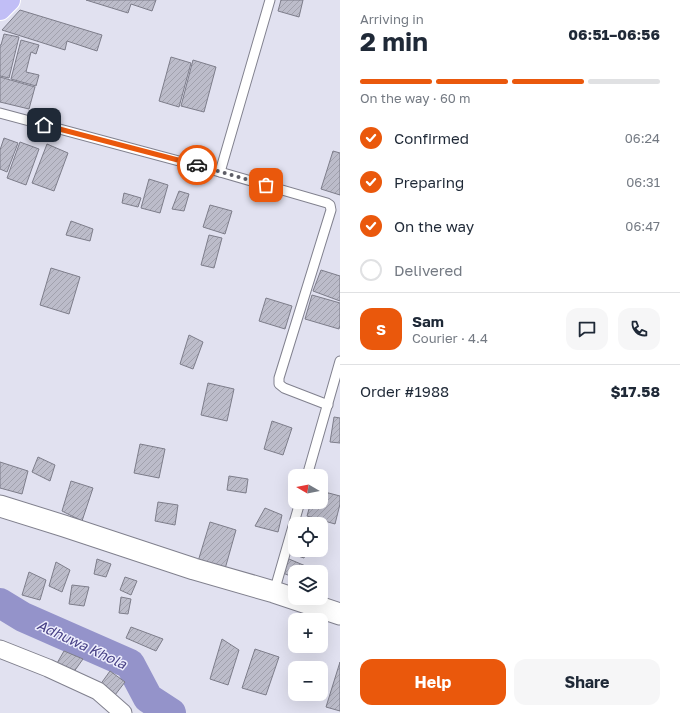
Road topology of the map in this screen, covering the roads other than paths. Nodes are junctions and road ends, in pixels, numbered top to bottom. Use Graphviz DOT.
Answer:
graph roads {
  1 [pos="270,0"];
  2 [pos="0,114"];
  3 [pos="220,172"];
  4 [pos="340,360"];
  5 [pos="328,405"];
  6 [pos="310,469"];
  7 [pos="0,506"];
  8 [pos="298,509"];
  9 [pos="274,592"];
  10 [pos="340,614"];
  11 [pos="0,649"];
  12 [pos="123,713"];
  1 -- 3 [label="lane"];
  2 -- 3 [label="lane"];
  3 -- 5 [label="lane"];
  4 -- 5 [label="lane"];
  5 -- 6 [label="lane"];
  7 -- 9 [label="street"];
  8 -- 9 [label="lane"];
  9 -- 10 [label="street"];
  11 -- 12 [label="street"];
}
